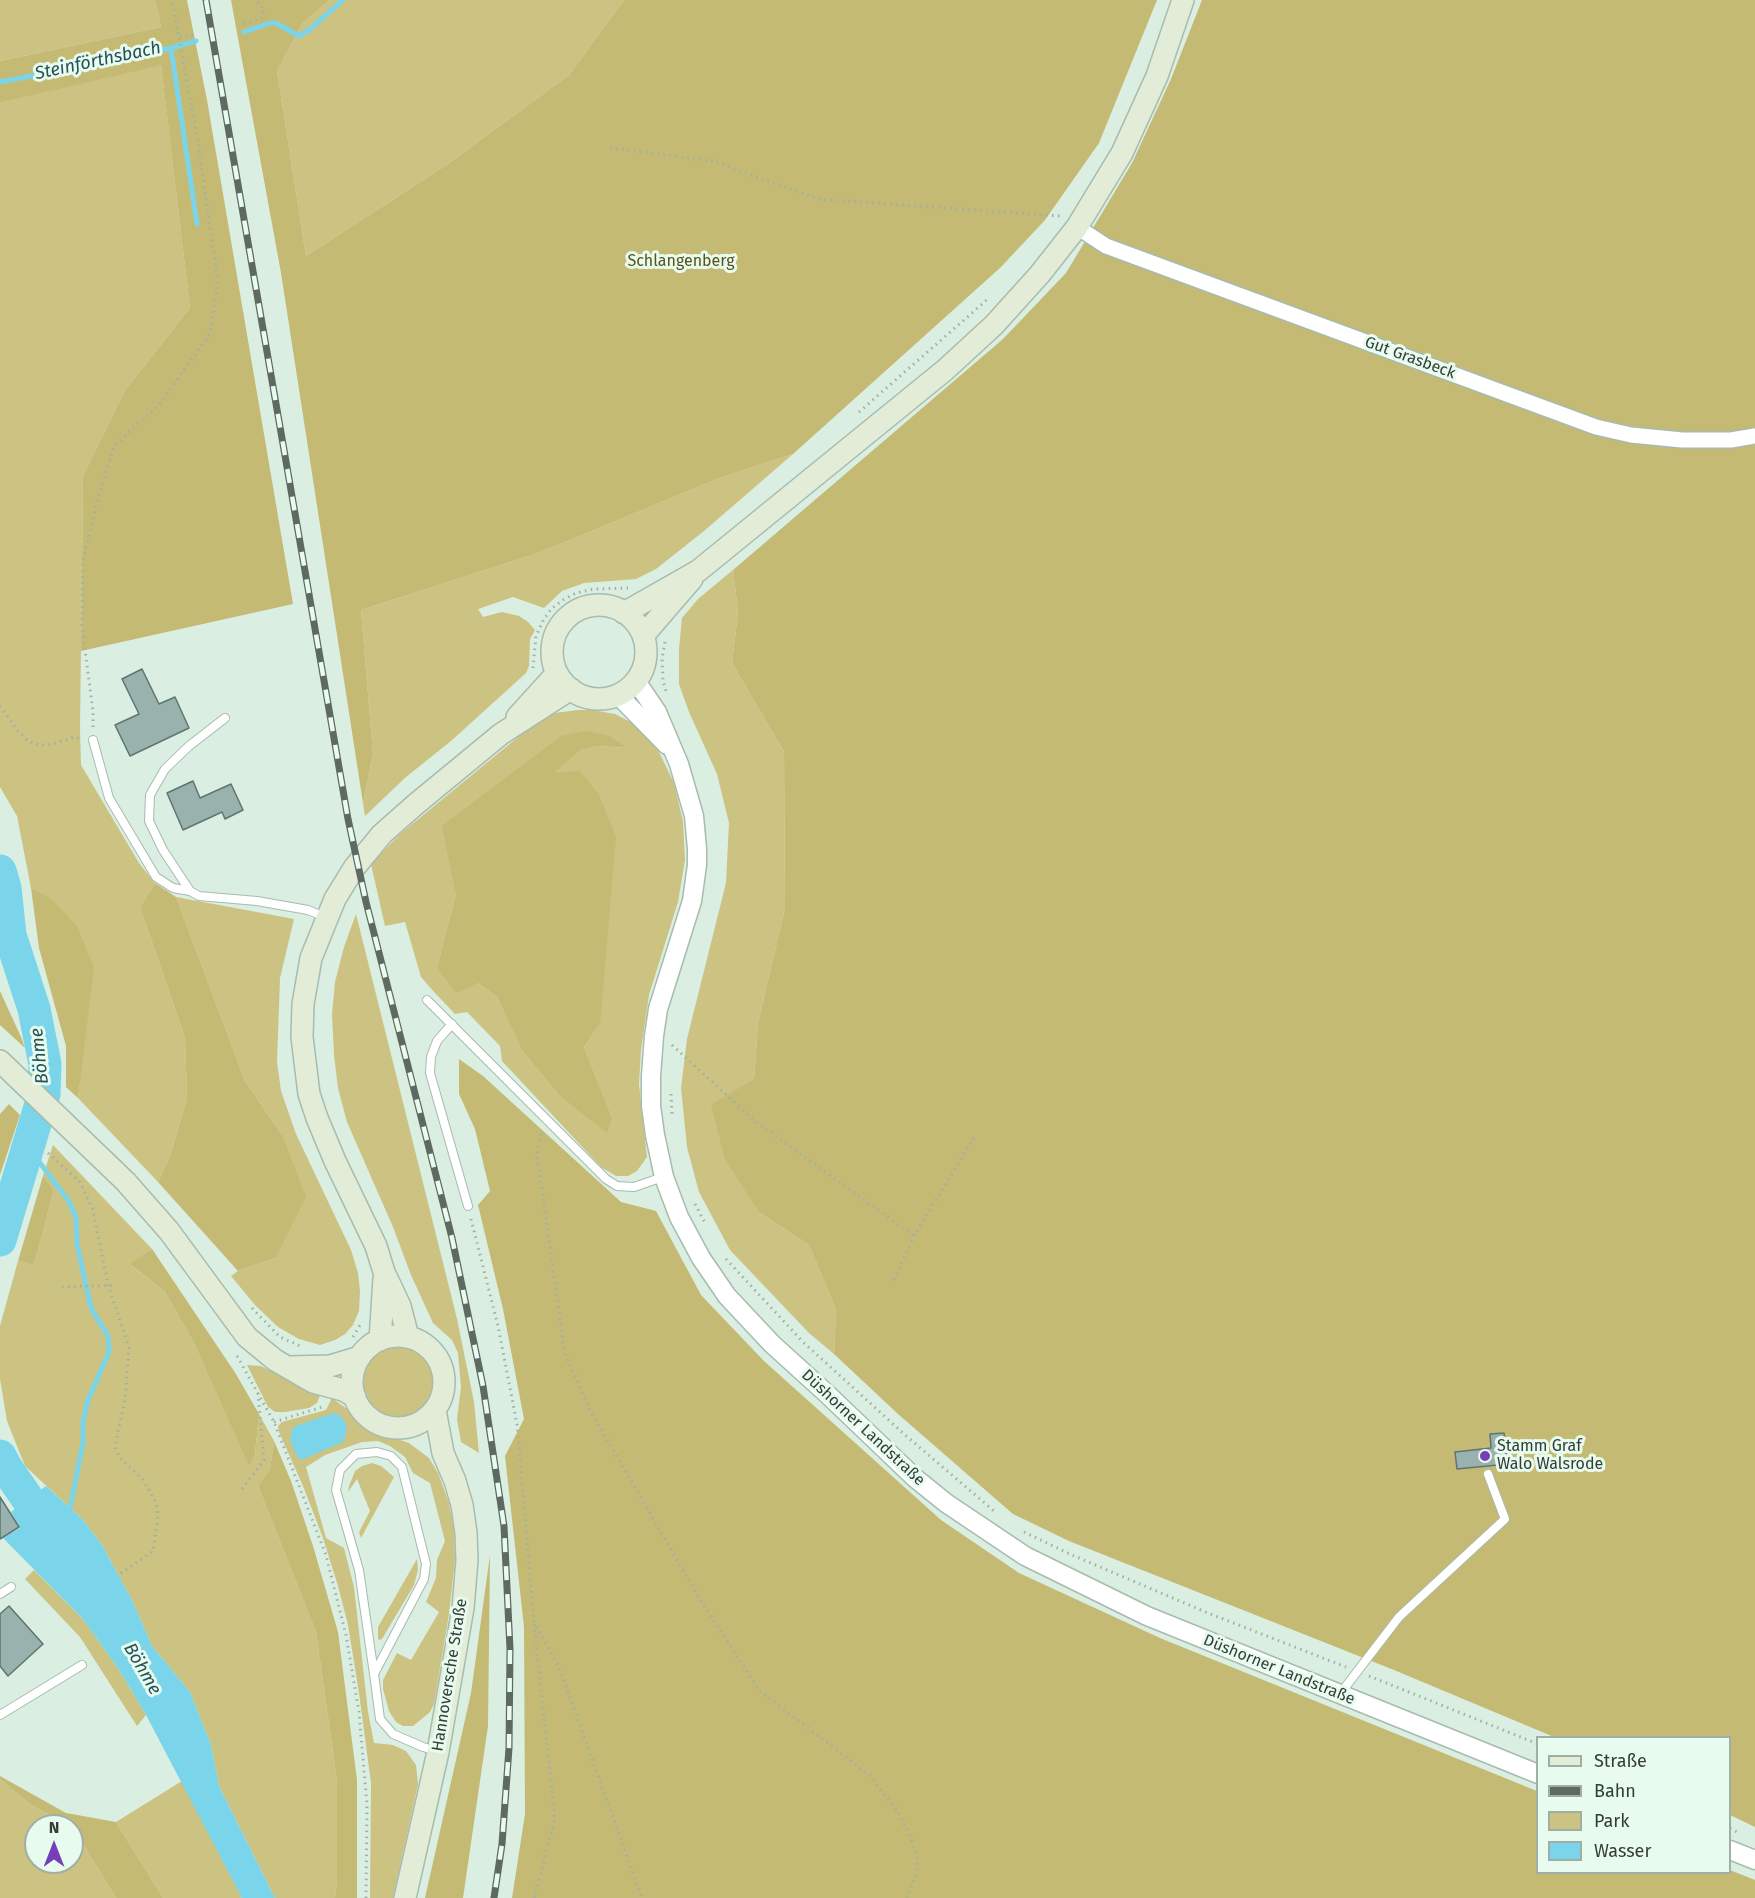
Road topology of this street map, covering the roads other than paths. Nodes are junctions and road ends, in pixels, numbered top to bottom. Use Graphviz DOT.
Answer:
graph roads {
  1 [pos="1183,0"];
  2 [pos="1069,222"];
  3 [pos="1755,436"];
  4 [pos="698,571"];
  5 [pos="624,613"];
  6 [pos="643,636"];
  7 [pos="557,673"];
  8 [pos="636,681"];
  9 [pos="571,689"];
  10 [pos="618,695"];
  11 [pos="225,718"];
  12 [pos="501,734"];
  13 [pos="93,740"];
  14 [pos="672,749"];
  15 [pos="190,891"];
  16 [pos="326,917"];
  17 [pos="427,1000"];
  18 [pos="452,1024"];
  19 [pos="0,1060"];
  20 [pos="664,1177"];
  21 [pos="468,1206"];
  22 [pos="384,1272"];
  23 [pos="408,1337"];
  24 [pos="380,1340"];
  25 [pos="360,1357"];
  26 [pos="290,1367"];
  27 [pos="355,1397"];
  28 [pos="435,1410"];
  29 [pos="406,1427"];
  30 [pos="443,1453"];
  31 [pos="1488,1474"];
  32 [pos="11,1587"];
  33 [pos="0,1594"];
  34 [pos="82,1665"];
  35 [pos="374,1674"];
  36 [pos="1340,1695"];
  37 [pos="0,1715"];
  38 [pos="438,1752"];
  39 [pos="1536,1773"];
  40 [pos="1731,1850"];
  41 [pos="1755,1860"];
  42 [pos="405,1898"];
  1 -- 2 [label="main road"];
  2 -- 3 [label="street, Gut Grasbeck"];
  2 -- 4 [label="main road"];
  4 -- 5 [label="main road"];
  4 -- 6 [label="main road"];
  5 -- 6 [label="main road"];
  5 -- 7 [label="main road"];
  6 -- 8 [label="main road"];
  7 -- 9 [label="main road"];
  7 -- 12 [label="main road"];
  8 -- 10 [label="main road"];
  8 -- 14 [label="street, Düshorner Landstraße"];
  9 -- 10 [label="main road"];
  9 -- 12 [label="main road"];
  10 -- 14 [label="street, Düshorner Landstraße"];
  11 -- 15 [label="lane"];
  12 -- 16 [label="main road"];
  13 -- 15 [label="lane"];
  14 -- 20 [label="street, Düshorner Landstraße"];
  15 -- 16 [label="lane"];
  16 -- 22 [label="main road"];
  17 -- 18 [label="lane"];
  18 -- 20 [label="lane"];
  18 -- 21 [label="lane"];
  19 -- 26 [label="main road"];
  20 -- 36 [label="street, Düshorner Landstraße"];
  22 -- 23 [label="main road"];
  22 -- 24 [label="main road"];
  23 -- 24 [label="main road"];
  23 -- 28 [label="main road"];
  24 -- 25 [label="main road"];
  25 -- 26 [label="main road"];
  25 -- 27 [label="main road"];
  26 -- 27 [label="main road"];
  27 -- 29 [label="main road"];
  28 -- 29 [label="main road"];
  28 -- 30 [label="main road, Hannoversche Straße"];
  29 -- 30 [label="main road, Hannoversche Straße"];
  30 -- 38 [label="main road, Hannoversche Straße"];
  31 -- 36 [label="lane"];
  32 -- 33 [label="lane"];
  34 -- 37 [label="lane"];
  35 -- 35 [label="lane"];
  35 -- 38 [label="lane"];
  36 -- 39 [label="street, Düshorner Landstraße"];
  38 -- 42 [label="main road, Hannoversche Straße"];
  40 -- 41 [label="street"];
}
